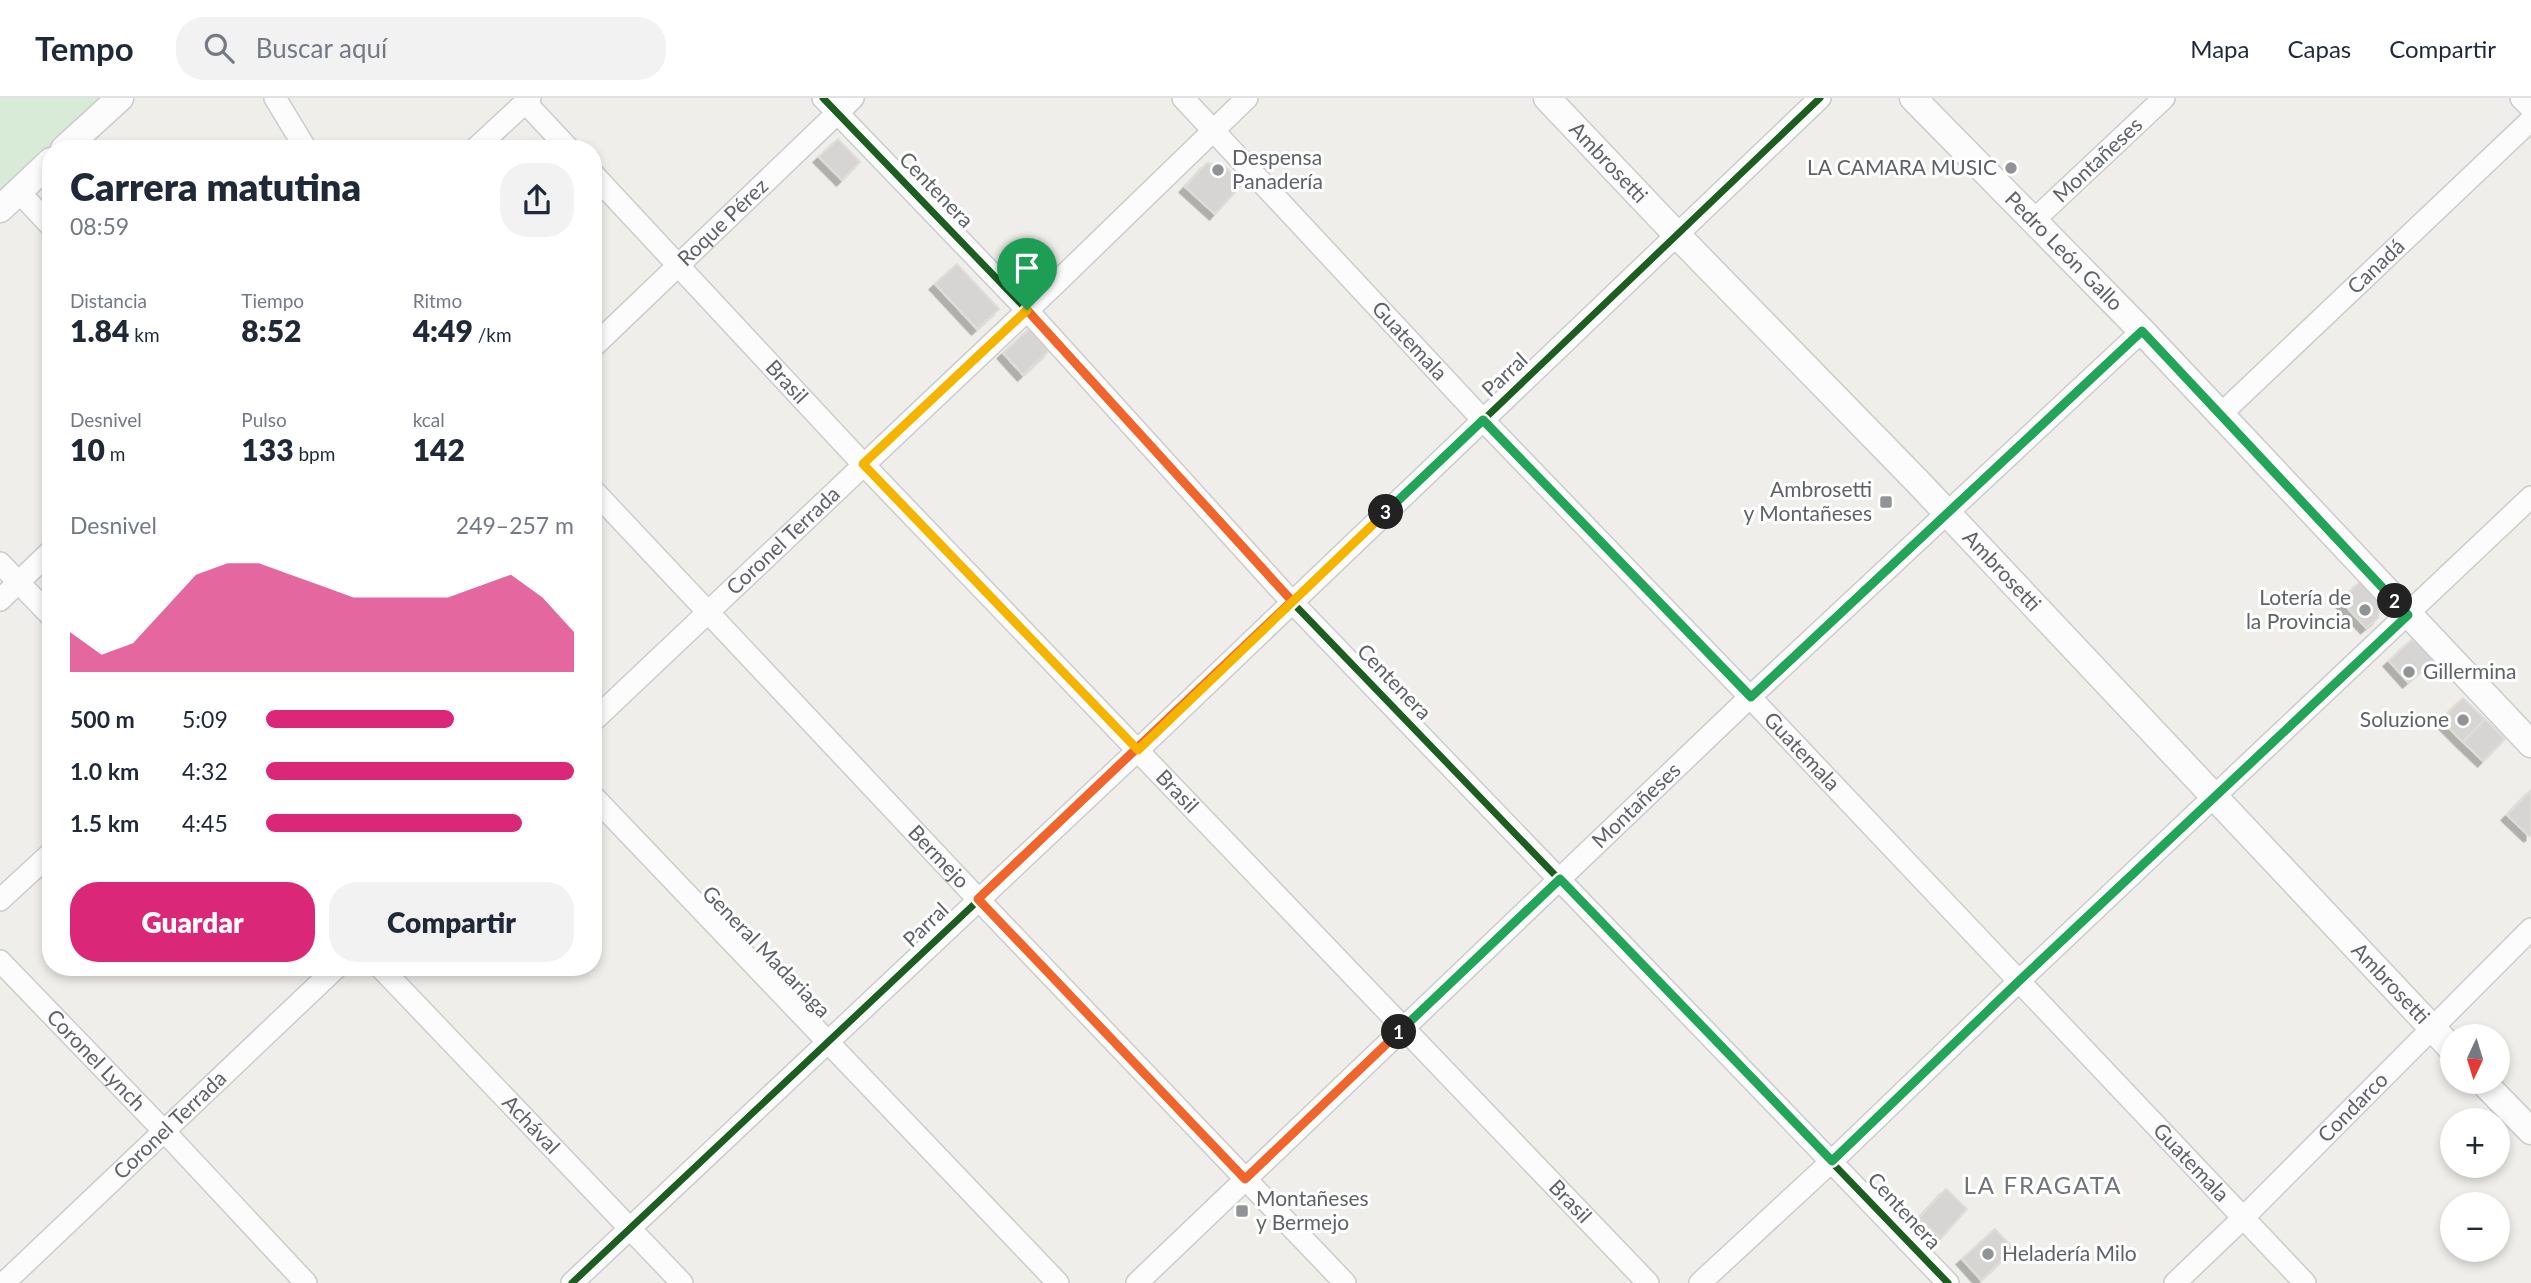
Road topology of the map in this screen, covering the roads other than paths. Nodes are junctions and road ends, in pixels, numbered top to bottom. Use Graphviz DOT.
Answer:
graph roads {
  1 [pos="120,98"];
  2 [pos="275,98"];
  3 [pos="853,98"];
  4 [pos="1183,98"];
  5 [pos="1247,98"];
  6 [pos="1547,98"];
  7 [pos="1821,98"];
  8 [pos="1913,98"];
  9 [pos="2164,98"];
  10 [pos="2521,98"];
  11 [pos="528,100"];
  12 [pos="830,105"];
  13 [pos="2531,108"];
  14 [pos="2531,120"];
  15 [pos="1214,130"];
  16 [pos="74,140"];
  17 [pos="301,140"];
  18 [pos="485,140"];
  19 [pos="561,140"];
  20 [pos="42,169"];
  21 [pos="602,184"];
  22 [pos="9,200"];
  23 [pos="42,220"];
  24 [pos="2033,221"];
  25 [pos="1678,236"];
  26 [pos="679,265"];
  27 [pos="1027,310"];
  28 [pos="2142,331"];
  29 [pos="602,338"];
  30 [pos="2221,414"];
  31 [pos="1483,420"];
  32 [pos="863,464"];
  33 [pos="2531,497"];
  34 [pos="602,499"];
  35 [pos="1948,515"];
  36 [pos="42,559"];
  37 [pos="0,564"];
  38 [pos="18,582"];
  39 [pos="0,600"];
  40 [pos="1292,601"];
  41 [pos="42,607"];
  42 [pos="710,612"];
  43 [pos="2408,615"];
  44 [pos="1751,697"];
  45 [pos="602,713"];
  46 [pos="2531,744"];
  47 [pos="1138,750"];
  48 [pos="2216,797"];
  49 [pos="602,805"];
  50 [pos="42,861"];
  51 [pos="1560,879"];
  52 [pos="978,899"];
  53 [pos="0,900"];
  54 [pos="2531,929"];
  55 [pos="0,961"];
  56 [pos="328,976"];
  57 [pos="389,976"];
  58 [pos="2019,981"];
  59 [pos="1403,1028"];
  60 [pos="2432,1028"];
  61 [pos="2440,1036"];
  62 [pos="828,1042"];
  63 [pos="2495,1094"];
  64 [pos="164,1131"];
  65 [pos="2531,1131"];
  66 [pos="1832,1161"];
  67 [pos="1245,1179"];
  68 [pos="2242,1219"];
  69 [pos="630,1229"];
  70 [pos="4,1283"];
  71 [pos="306,1283"];
  72 [pos="572,1283"];
  73 [pos="682,1283"];
  74 [pos="1058,1283"];
  75 [pos="1137,1283"];
  76 [pos="1345,1283"];
  77 [pos="1648,1283"];
  78 [pos="1700,1283"];
  79 [pos="1948,1283"];
  80 [pos="2175,1283"];
  81 [pos="2305,1283"];
  1 -- 16 [label="street"];
  2 -- 17 [label="street"];
  3 -- 12 [label="street, Roque Pérez"];
  4 -- 15 [label="street, Guatemala"];
  5 -- 15 [label="street, Coronel Terrada"];
  6 -- 25 [label="street, Ambrosetti"];
  7 -- 25 [label="street, Parral"];
  8 -- 24 [label="street, Pedro León Gallo"];
  9 -- 24 [label="street, Montañeses"];
  10 -- 13 [label="street"];
  11 -- 18 [label="street"];
  11 -- 19 [label="street"];
  12 -- 26 [label="street, Roque Pérez"];
  12 -- 27 [label="street, Centenera"];
  14 -- 30 [label="street, Canadá"];
  15 -- 27 [label="street, Coronel Terrada"];
  15 -- 31 [label="street, Guatemala"];
  20 -- 22 [label="street"];
  21 -- 26 [label="street, Brasil"];
  22 -- 23 [label="street"];
  24 -- 28 [label="street, Pedro León Gallo"];
  25 -- 31 [label="street, Parral"];
  25 -- 35 [label="street, Ambrosetti"];
  26 -- 29 [label="street, Roque Pérez"];
  26 -- 32 [label="street, Brasil"];
  27 -- 32 [label="street, Coronel Terrada"];
  27 -- 40 [label="street, Centenera"];
  28 -- 30 [label="street, Pedro León Gallo"];
  28 -- 35 [label="street, Montañeses"];
  30 -- 43 [label="street, Pedro León Gallo"];
  31 -- 40 [label="street, Parral"];
  31 -- 44 [label="street, Guatemala"];
  32 -- 42 [label="street, Coronel Terrada"];
  32 -- 47 [label="street, Brasil"];
  33 -- 43 [label="street"];
  34 -- 42 [label="street, Bermejo"];
  35 -- 44 [label="street, Montañeses"];
  35 -- 48 [label="street, Ambrosetti"];
  36 -- 38 [label="street"];
  37 -- 38 [label="street"];
  38 -- 39 [label="street"];
  38 -- 41 [label="street"];
  40 -- 47 [label="street, Parral"];
  40 -- 51 [label="street, Centenera"];
  42 -- 45 [label="street, Coronel Terrada"];
  42 -- 52 [label="street, Bermejo"];
  43 -- 46 [label="street, Pedro León Gallo"];
  43 -- 48 [label="street"];
  44 -- 51 [label="street, Montañeses"];
  44 -- 58 [label="street, Guatemala"];
  47 -- 52 [label="street, Parral"];
  47 -- 59 [label="street, Brasil"];
  48 -- 58 [label="street"];
  48 -- 60 [label="street, Ambrosetti"];
  49 -- 62 [label="street, General Madariaga"];
  50 -- 53 [label="street"];
  51 -- 59 [label="street, Montañeses"];
  51 -- 66 [label="street, Centenera"];
  52 -- 62 [label="street, Parral"];
  52 -- 67 [label="street, Bermejo"];
  54 -- 60 [label="street, Condarco"];
  55 -- 64 [label="street, Coronel Lynch"];
  56 -- 64 [label="street, Coronel Terrada"];
  57 -- 69 [label="street, Achával"];
  58 -- 66 [label="street"];
  58 -- 68 [label="street, Guatemala"];
  59 -- 67 [label="street, Montañeses"];
  59 -- 77 [label="street, Brasil"];
  60 -- 61 [label="street, Ambrosetti"];
  60 -- 68 [label="street, Condarco"];
  62 -- 69 [label="street, Parral"];
  62 -- 74 [label="street, General Madariaga"];
  63 -- 65 [label="street"];
  64 -- 70 [label="street, Coronel Terrada"];
  64 -- 71 [label="street, Coronel Lynch"];
  66 -- 78 [label="street"];
  66 -- 79 [label="street, Centenera"];
  67 -- 75 [label="street, Montañeses"];
  67 -- 76 [label="street, Bermejo"];
  68 -- 80 [label="street, Condarco"];
  68 -- 81 [label="street, Guatemala"];
  69 -- 72 [label="street, Parral"];
  69 -- 73 [label="street, Achával"];
}
